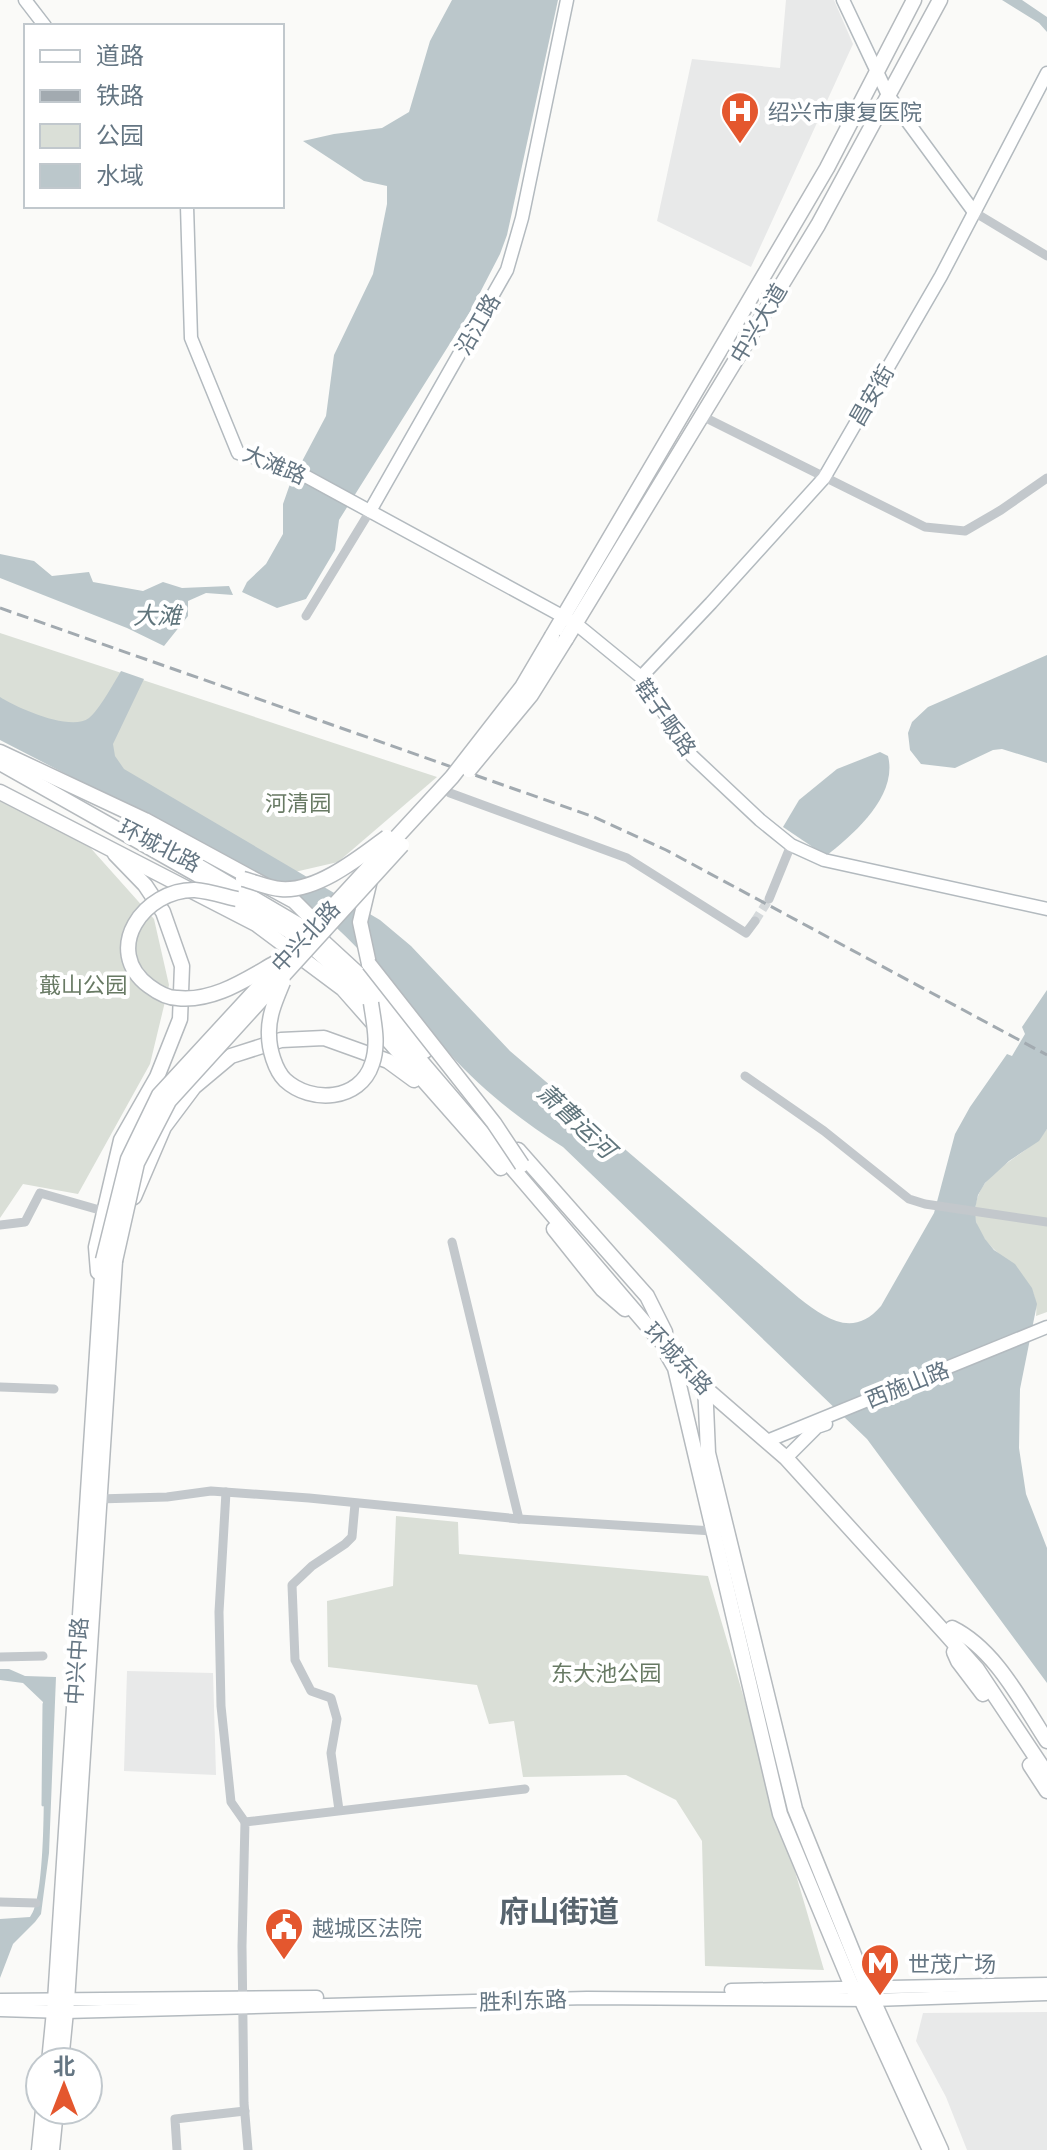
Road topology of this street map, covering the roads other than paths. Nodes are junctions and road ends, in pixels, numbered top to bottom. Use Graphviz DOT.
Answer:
graph roads {
  1 [pos="25,0"];
  2 [pos="567,0"];
  3 [pos="843,0"];
  4 [pos="914,0"];
  5 [pos="940,0"];
  6 [pos="43,24"];
  7 [pos="878,69"];
  8 [pos="1047,73"];
  9 [pos="888,95"];
  10 [pos="187,208"];
  11 [pos="974,212"];
  12 [pos="1047,256"];
  13 [pos="702,416"];
  14 [pos="824,478"];
  15 [pos="1047,478"];
  16 [pos="370,511"];
  17 [pos="306,616"];
  18 [pos="570,620"];
  19 [pos="559,637"];
  20 [pos="641,677"];
  21 [pos="0,752"];
  22 [pos="0,763"];
  23 [pos="0,792"];
  24 [pos="450,793"];
  25 [pos="417,815"];
  26 [pos="791,845"];
  27 [pos="107,846"];
  28 [pos="200,871"];
  29 [pos="370,880"];
  30 [pos="237,899"];
  31 [pos="769,899"];
  32 [pos="1047,909"];
  33 [pos="755,921"];
  34 [pos="312,939"];
  35 [pos="286,964"];
  36 [pos="371,1003"];
  37 [pos="745,1076"];
  38 [pos="432,1093"];
  39 [pos="522,1165"];
  40 [pos="103,1211"];
  41 [pos="1047,1222"];
  42 [pos="0,1225"];
  43 [pos="452,1242"];
  44 [pos="109,1260"];
  45 [pos="114,1279"];
  46 [pos="621,1287"];
  47 [pos="100,1298"];
  48 [pos="1047,1327"];
  49 [pos="1047,1335"];
  50 [pos="660,1336"];
  51 [pos="705,1383"];
  52 [pos="0,1387"];
  53 [pos="54,1389"];
  54 [pos="816,1424"];
  55 [pos="771,1439"];
  56 [pos="789,1455"];
  57 [pos="226,1492"];
  58 [pos="92,1499"];
  59 [pos="355,1504"];
  60 [pos="519,1519"];
  61 [pos="713,1531"];
  62 [pos="949,1631"];
  63 [pos="43,1656"];
  64 [pos="0,1657"];
  65 [pos="1047,1741"];
  66 [pos="1047,1759"];
  67 [pos="1047,1774"];
  68 [pos="525,1789"];
  69 [pos="1047,1791"];
  70 [pos="339,1810"];
  71 [pos="245,1822"];
  72 [pos="0,1902"];
  73 [pos="36,1903"];
  74 [pos="1047,1984"];
  75 [pos="864,1994"];
  76 [pos="1047,1994"];
  77 [pos="0,2000"];
  78 [pos="244,2002"];
  79 [pos="60,2006"];
  80 [pos="0,2010"];
  81 [pos="52,2046"];
  82 [pos="61,2046"];
  83 [pos="245,2111"];
  84 [pos="41,2126"];
  85 [pos="54,2126"];
  86 [pos="39,2150"];
  87 [pos="52,2150"];
  88 [pos="177,2150"];
  89 [pos="248,2150"];
  90 [pos="930,2150"];
  91 [pos="941,2150"];
  1 -- 6 [label="street"];
  2 -- 16 [label="street, 沿江路"];
  3 -- 7 [label="street"];
  4 -- 7 [label="main road, 中兴大道"];
  5 -- 9 [label="main road, 中兴大道"];
  7 -- 9 [label="street"];
  7 -- 18 [label="main road, 中兴大道"];
  8 -- 11 [label="street, 昌安街"];
  9 -- 11 [label="street"];
  9 -- 13 [label="main road, 中兴大道"];
  10 -- 16 [label="street, 大滩路"];
  11 -- 12 [label="street"];
  11 -- 14 [label="street, 昌安街"];
  13 -- 14 [label="street"];
  13 -- 18 [label="main road, 中兴大道"];
  14 -- 15 [label="street"];
  14 -- 20 [label="street, 昌安街"];
  16 -- 17 [label="street, 沿江路"];
  16 -- 18 [label="street, 大滩路"];
  18 -- 19 [label="main road, 中兴大道"];
  18 -- 20 [label="street, 鞋子畈路"];
  19 -- 24 [label="main road, 中兴北路, bridge"];
  19 -- 25 [label="main road, 中兴北路, bridge"];
  20 -- 26 [label="street, 鞋子畈路"];
  21 -- 50 [label="main road"];
  22 -- 25 [label="main road, bridge"];
  22 -- 28 [label="main road, 环城北路"];
  23 -- 27 [label="main road"];
  24 -- 29 [label="main road, 中兴北路, bridge"];
  24 -- 33 [label="street"];
  25 -- 35 [label="main road, 中兴北路, bridge"];
  26 -- 31 [label="street"];
  26 -- 32 [label="street, 鞋子畈路"];
  27 -- 38 [label="main road"];
  27 -- 40 [label="main road"];
  28 -- 30 [label="main road, 环城北路, bridge"];
  28 -- 34 [label="main road, 环城北路"];
  29 -- 35 [label="main road, 中兴北路, bridge"];
  29 -- 39 [label="main road, bridge"];
  30 -- 34 [label="main road, 环城北路"];
  30 -- 35 [label="main road, bridge"];
  34 -- 36 [label="main road, 环城东路"];
  34 -- 39 [label="main road, 环城东路, bridge"];
  35 -- 36 [label="main road, bridge"];
  35 -- 44 [label="main road, 中兴北路, bridge"];
  36 -- 46 [label="main road, 环城东路"];
  37 -- 41 [label="street"];
  38 -- 45 [label="main road"];
  38 -- 50 [label="main road"];
  39 -- 46 [label="main road, 环城东路"];
  40 -- 42 [label="street"];
  40 -- 47 [label="main road"];
  43 -- 60 [label="street"];
  44 -- 45 [label="main road, 中兴中路"];
  44 -- 47 [label="main road, 中兴中路"];
  45 -- 58 [label="main road, 中兴中路"];
  46 -- 50 [label="main road, 环城东路"];
  47 -- 58 [label="main road, 中兴中路"];
  48 -- 54 [label="street, 西施山路"];
  49 -- 54 [label="street, 西施山路"];
  50 -- 51 [label="main road, 环城东路"];
  50 -- 61 [label="main road"];
  51 -- 55 [label="main road, 环城东路"];
  51 -- 75 [label="main road"];
  52 -- 53 [label="street"];
  54 -- 55 [label="street, 西施山路"];
  54 -- 56 [label="street, 西施山路"];
  55 -- 56 [label="main road, 环城东路"];
  56 -- 62 [label="main road, 环城东路"];
  57 -- 58 [label="street"];
  57 -- 59 [label="street"];
  57 -- 71 [label="street"];
  58 -- 79 [label="main road, 中兴中路"];
  59 -- 60 [label="street"];
  59 -- 70 [label="street"];
  60 -- 61 [label="street"];
  61 -- 75 [label="main road"];
  62 -- 65 [label="main road"];
  62 -- 66 [label="main road, 环城东路"];
  62 -- 67 [label="main road, 环城东路"];
  62 -- 69 [label="main road"];
  63 -- 64 [label="street"];
  68 -- 70 [label="street"];
  70 -- 71 [label="street"];
  71 -- 78 [label="street"];
  72 -- 73 [label="street"];
  74 -- 75 [label="street, 胜利东路"];
  75 -- 76 [label="street, 胜利东路"];
  75 -- 78 [label="street, 胜利东路"];
  75 -- 90 [label="main road"];
  75 -- 91 [label="main road"];
  77 -- 79 [label="street, 胜利东路"];
  78 -- 79 [label="street, 胜利东路"];
  78 -- 83 [label="street"];
  79 -- 80 [label="street, 胜利东路"];
  79 -- 81 [label="main road, 中兴中路"];
  79 -- 82 [label="main road, 中兴中路"];
  83 -- 88 [label="street"];
  83 -- 89 [label="street"];
  84 -- 86 [label="main road"];
  85 -- 87 [label="main road"];
}
